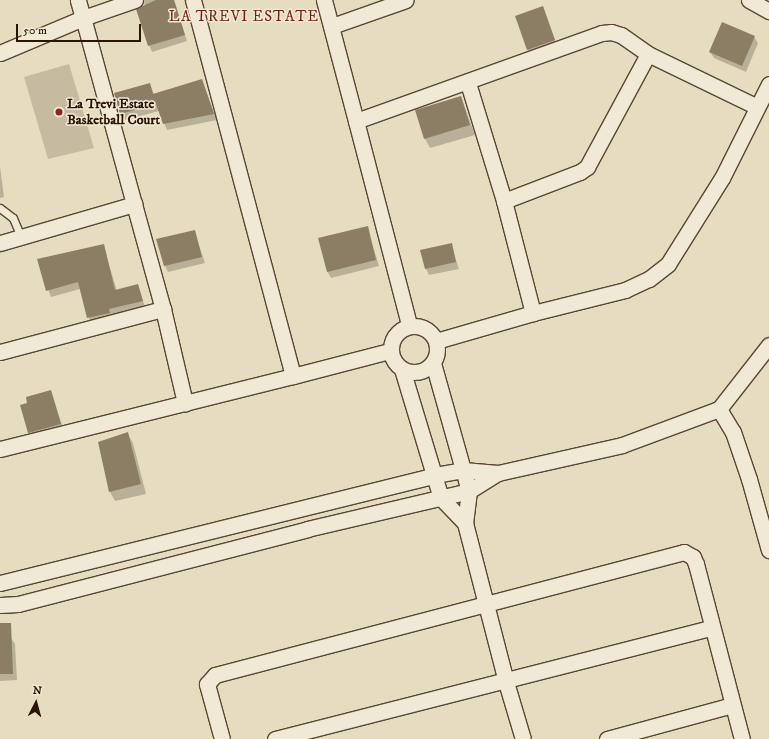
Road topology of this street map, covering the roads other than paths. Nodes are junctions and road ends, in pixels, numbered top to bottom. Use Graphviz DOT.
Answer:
graph roads {
  1 [pos="78,0"];
  2 [pos="135,0"];
  3 [pos="193,0"];
  4 [pos="324,0"];
  5 [pos="406,0"];
  6 [pos="749,0"];
  7 [pos="769,11"];
  8 [pos="83,18"];
  9 [pos="332,26"];
  10 [pos="0,53"];
  11 [pos="648,54"];
  12 [pos="468,83"];
  13 [pos="769,84"];
  14 [pos="757,107"];
  15 [pos="356,121"];
  16 [pos="504,201"];
  17 [pos="134,204"];
  18 [pos="0,208"];
  19 [pos="21,237"];
  20 [pos="0,243"];
  21 [pos="163,310"];
  22 [pos="533,313"];
  23 [pos="409,325"];
  24 [pos="436,341"];
  25 [pos="769,344"];
  26 [pos="390,351"];
  27 [pos="0,352"];
  28 [pos="433,363"];
  29 [pos="402,369"];
  30 [pos="293,376"];
  31 [pos="185,403"];
  32 [pos="719,409"];
  33 [pos="0,449"];
  34 [pos="462,470"];
  35 [pos="498,473"];
  36 [pos="435,475"];
  37 [pos="469,491"];
  38 [pos="442,498"];
  39 [pos="465,523"];
  40 [pos="769,550"];
  41 [pos="5,583"];
  42 [pos="486,603"];
  43 [pos="18,604"];
  44 [pos="0,605"];
  45 [pos="712,628"];
  46 [pos="506,682"];
  47 [pos="732,705"];
  48 [pos="222,739"];
  49 [pos="274,739"];
  50 [pos="523,739"];
  51 [pos="607,739"];
  52 [pos="742,739"];
  1 -- 8 [label="street"];
  2 -- 8 [label="street"];
  3 -- 30 [label="street"];
  4 -- 9 [label="street"];
  5 -- 9 [label="street"];
  6 -- 7 [label="street"];
  8 -- 10 [label="street"];
  8 -- 17 [label="street"];
  9 -- 15 [label="street"];
  11 -- 12 [label="street"];
  11 -- 14 [label="street"];
  11 -- 16 [label="street"];
  12 -- 15 [label="street"];
  12 -- 16 [label="street"];
  13 -- 14 [label="street"];
  14 -- 22 [label="street"];
  15 -- 23 [label="street"];
  16 -- 22 [label="street"];
  17 -- 19 [label="street"];
  17 -- 21 [label="street"];
  18 -- 19 [label="lane"];
  19 -- 20 [label="street"];
  21 -- 27 [label="street"];
  21 -- 31 [label="street"];
  22 -- 24 [label="street"];
  23 -- 24 [label="street"];
  23 -- 26 [label="street"];
  24 -- 28 [label="street"];
  25 -- 32 [label="street"];
  26 -- 29 [label="street"];
  26 -- 30 [label="street"];
  28 -- 29 [label="street"];
  28 -- 34 [label="street"];
  29 -- 36 [label="street"];
  30 -- 31 [label="street"];
  31 -- 33 [label="street"];
  32 -- 35 [label="street"];
  32 -- 40 [label="street"];
  34 -- 35 [label="street"];
  34 -- 36 [label="street"];
  34 -- 37 [label="street"];
  35 -- 37 [label="street"];
  36 -- 38 [label="street"];
  36 -- 41 [label="street"];
  37 -- 38 [label="street"];
  37 -- 39 [label="street"];
  38 -- 39 [label="street"];
  38 -- 43 [label="street"];
  39 -- 42 [label="street"];
  41 -- 43 [label="street"];
  42 -- 45 [label="street"];
  42 -- 46 [label="street"];
  42 -- 48 [label="street"];
  43 -- 44 [label="street"];
  45 -- 46 [label="street"];
  45 -- 47 [label="street"];
  46 -- 49 [label="street"];
  46 -- 50 [label="street"];
  47 -- 51 [label="street"];
  47 -- 52 [label="street"];
}
